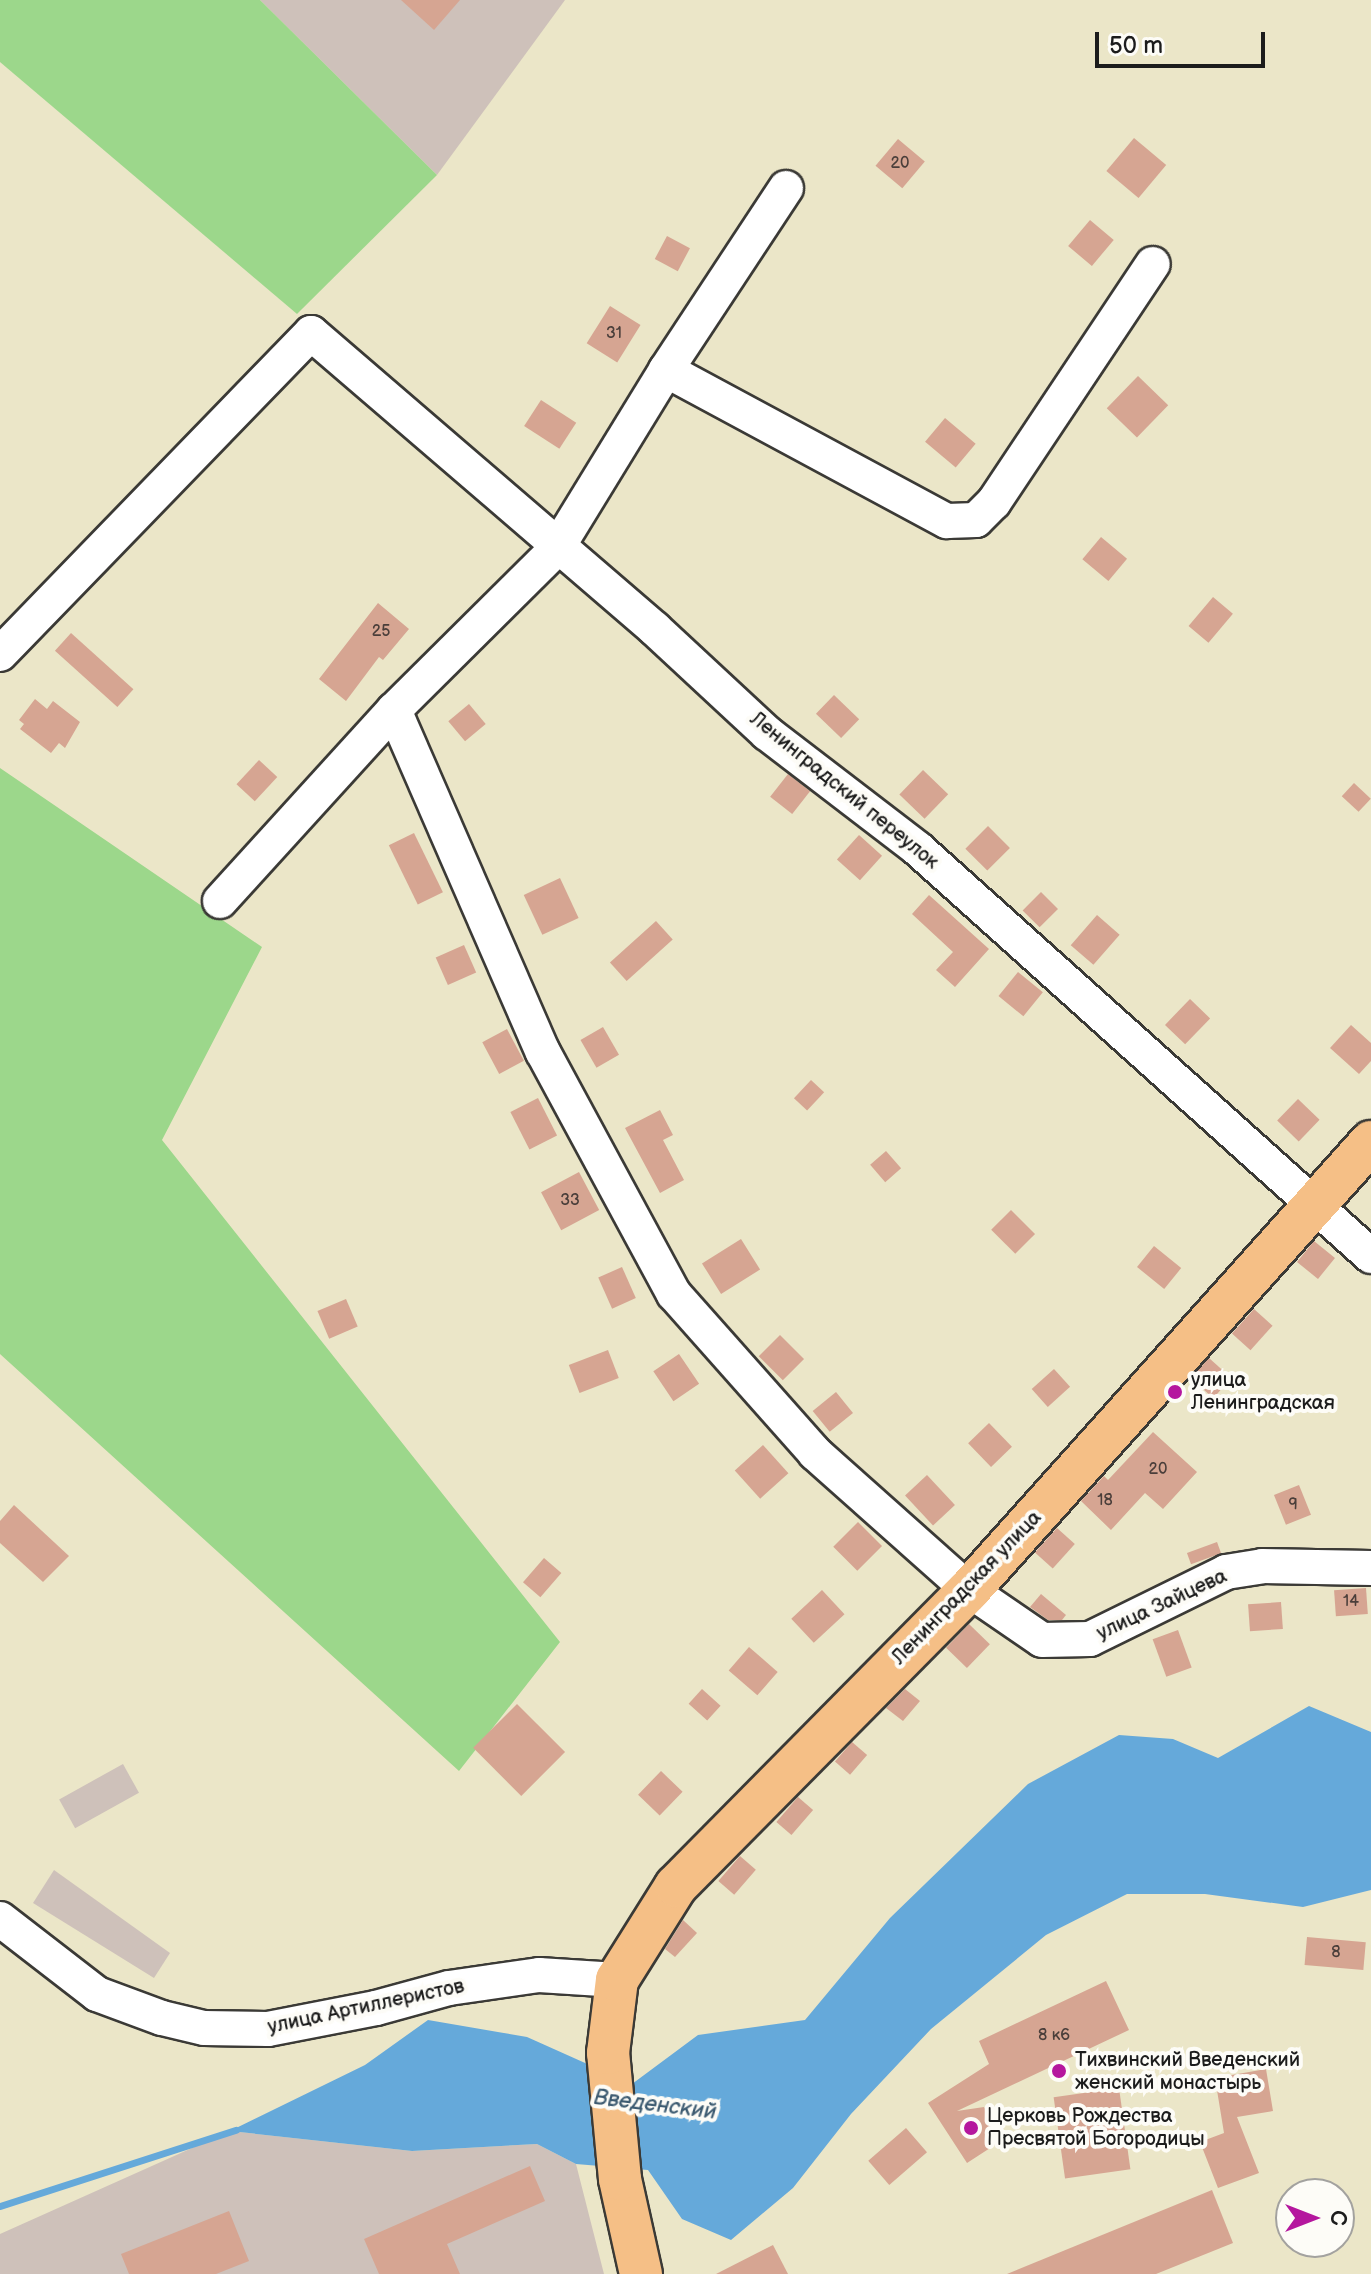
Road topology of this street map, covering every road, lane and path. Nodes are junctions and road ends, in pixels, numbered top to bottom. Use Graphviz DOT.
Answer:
graph roads {
  1 [pos="786,188"];
  2 [pos="1153,264"];
  3 [pos="666,370"];
  4 [pos="557,548"];
  5 [pos="0,654"];
  6 [pos="394,710"];
  7 [pos="220,901"];
  8 [pos="1371,1142"];
  9 [pos="1315,1208"];
  10 [pos="1371,1256"];
  11 [pos="1371,1568"];
  12 [pos="969,1590"];
  13 [pos="0,1919"];
  14 [pos="617,1980"];
  15 [pos="641,2274"];
  1 -- 3 [label="street"];
  2 -- 3 [label="street"];
  3 -- 4 [label="street"];
  4 -- 5 [label="street, Ленинградский переулок"];
  4 -- 6 [label="street"];
  4 -- 9 [label="street, Ленинградский переулок"];
  6 -- 7 [label="street"];
  6 -- 12 [label="street, улица Зайцева"];
  8 -- 9 [label="main road, Ленинградская улица"];
  9 -- 10 [label="street, Ленинградский переулок"];
  9 -- 12 [label="main road, Ленинградская улица"];
  11 -- 12 [label="street, улица Зайцева"];
  12 -- 14 [label="main road, Ленинградская улица"];
  13 -- 14 [label="street, улица Артиллеристов"];
  14 -- 15 [label="main road, Ленинградская улица"];
}
